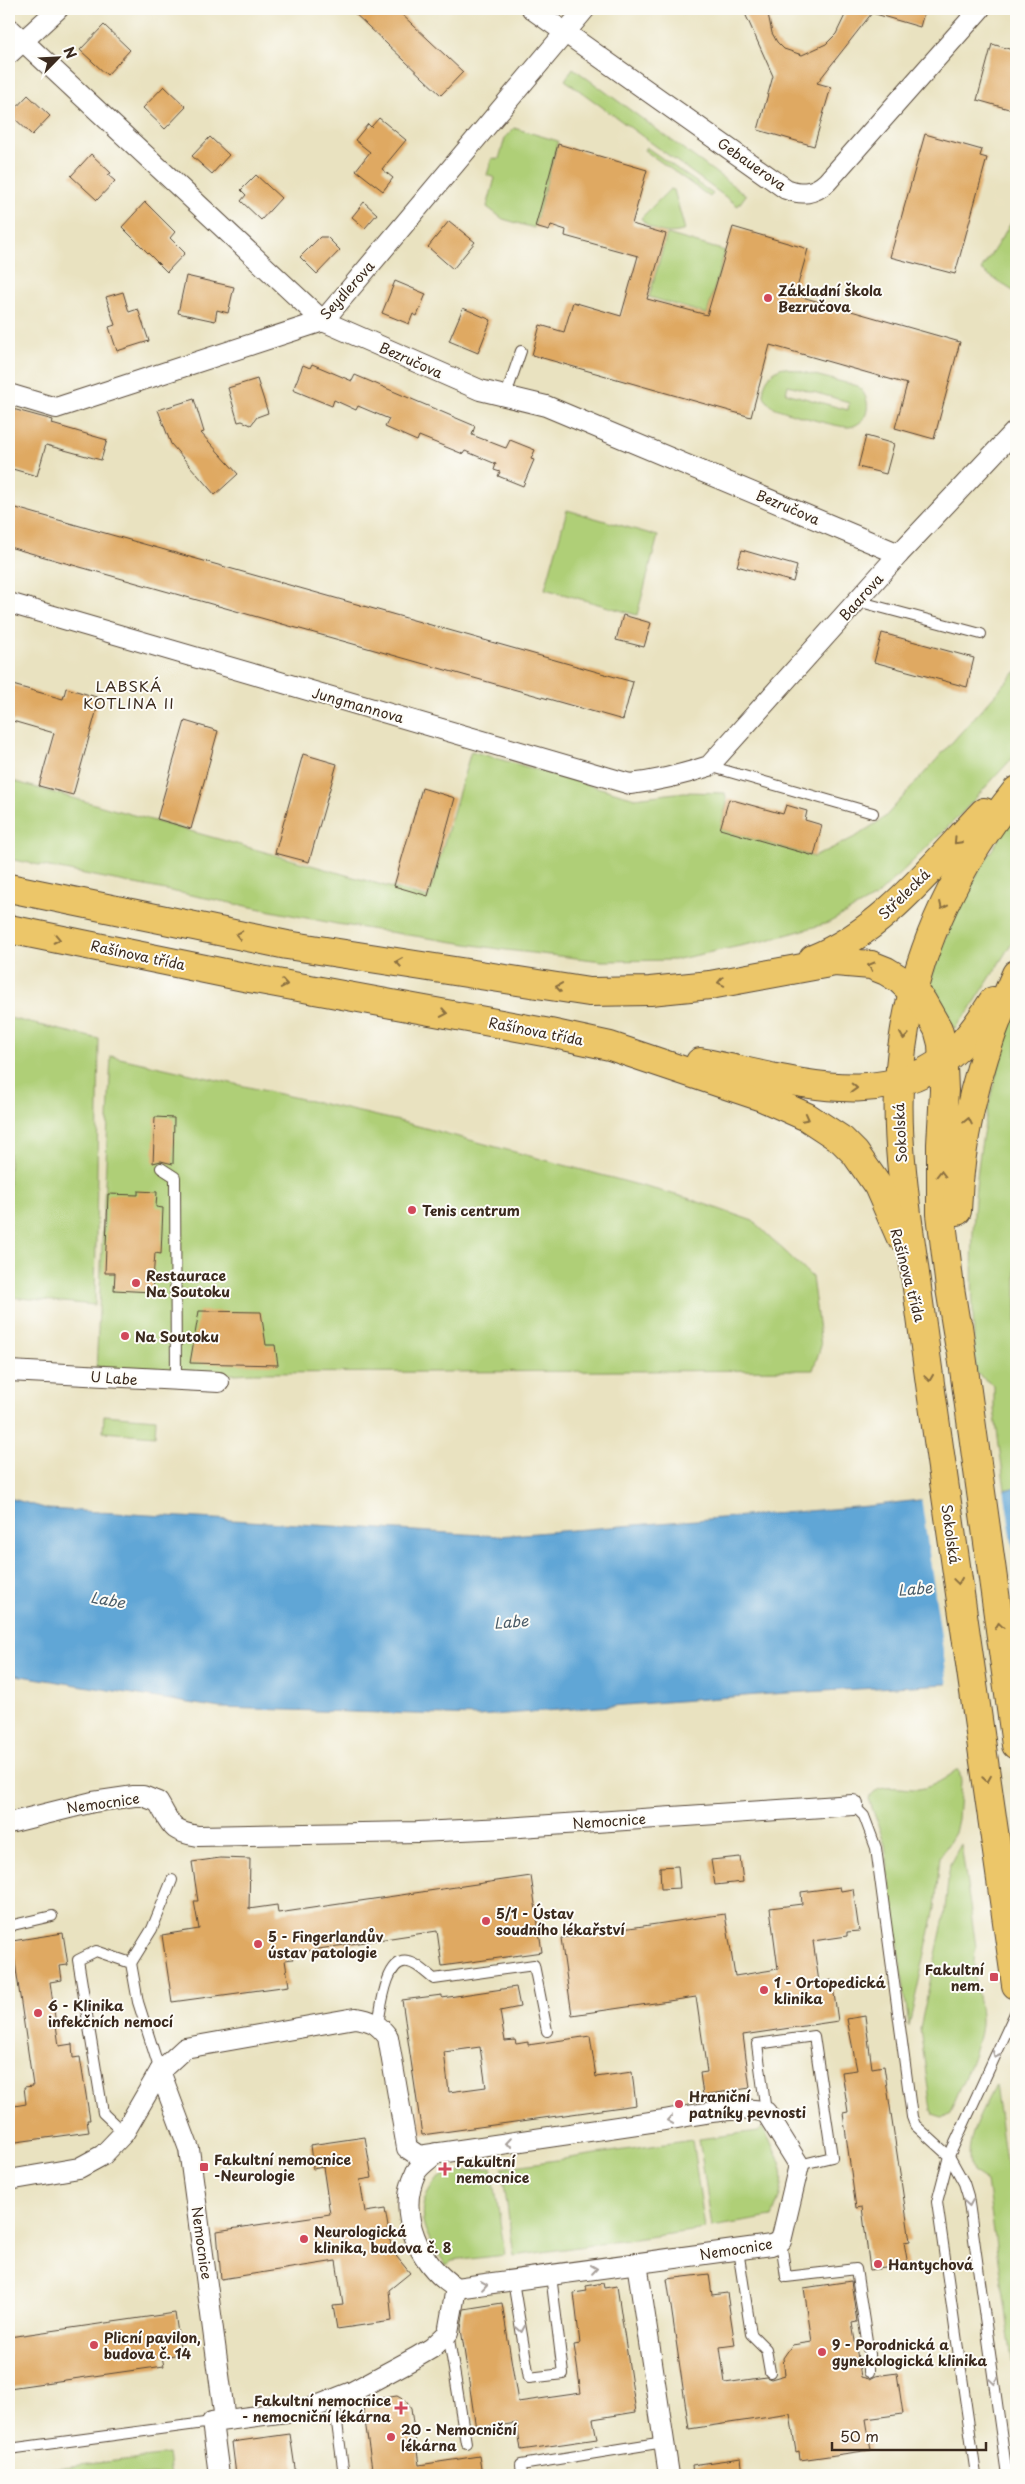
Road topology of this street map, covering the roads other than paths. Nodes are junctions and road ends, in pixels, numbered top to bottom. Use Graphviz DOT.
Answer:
graph roads {
  1 [pos="58,9"];
  2 [pos="532,9"];
  3 [pos="585,9"];
  4 [pos="980,9"];
  5 [pos="566,32"];
  6 [pos="13,42"];
  7 [pos="323,321"];
  8 [pos="521,351"];
  9 [pos="9,394"];
  10 [pos="506,395"];
  11 [pos="1015,433"];
  12 [pos="900,554"];
  13 [pos="857,602"];
  14 [pos="9,603"];
  15 [pos="981,634"];
  16 [pos="709,766"];
  17 [pos="1016,781"];
  18 [pos="1016,791"];
  19 [pos="873,813"];
  20 [pos="9,888"];
  21 [pos="9,929"];
  22 [pos="1016,964"];
  23 [pos="769,973"];
  24 [pos="1016,974"];
  25 [pos="912,990"];
  26 [pos="610,1046"];
  27 [pos="944,1059"];
  28 [pos="898,1083"];
  29 [pos="161,1168"];
  30 [pos="922,1330"];
  31 [pos="959,1344"];
  32 [pos="9,1371"];
  33 [pos="176,1382"];
  34 [pos="219,1382"];
  35 [pos="1015,1736"];
  36 [pos="853,1805"];
  37 [pos="9,1823"];
  38 [pos="172,1880"];
  39 [pos="52,1916"];
  40 [pos="9,1929"];
  41 [pos="131,1962"];
  42 [pos="1016,1985"];
  43 [pos="1016,2011"];
  44 [pos="378,2024"];
  45 [pos="547,2031"];
  46 [pos="160,2071"];
  47 [pos="759,2110"];
  48 [pos="124,2133"];
  49 [pos="436,2153"];
  50 [pos="949,2156"];
  51 [pos="799,2166"];
  52 [pos="9,2180"];
  53 [pos="776,2243"];
  54 [pos="738,2250"];
  55 [pos="637,2264"];
  56 [pos="551,2275"];
  57 [pos="513,2280"];
  58 [pos="456,2288"];
  59 [pos="448,2333"];
  60 [pos="770,2372"];
  61 [pos="869,2372"];
  62 [pos="334,2401"];
  63 [pos="218,2421"];
  64 [pos="664,2442"];
  65 [pos="466,2443"];
  66 [pos="9,2449"];
  67 [pos="219,2475"];
  68 [pos="344,2475"];
  69 [pos="522,2475"];
  70 [pos="670,2475"];
  71 [pos="976,2475"];
  72 [pos="1007,2475"];
  1 -- 6 [label="street"];
  2 -- 5 [label="street, Gebauerova"];
  3 -- 5 [label="street, Seydlerova"];
  4 -- 5 [label="street, Gebauerova"];
  5 -- 7 [label="street, Seydlerova"];
  6 -- 7 [label="street, Bezručova"];
  7 -- 9 [label="street, Seydlerova"];
  7 -- 10 [label="street, Bezručova"];
  8 -- 10 [label="lane"];
  10 -- 12 [label="street, Bezručova"];
  11 -- 12 [label="street, Baarova"];
  12 -- 13 [label="street, Baarova"];
  13 -- 15 [label="lane"];
  13 -- 16 [label="street, Baarova"];
  14 -- 16 [label="street, Jungmannova"];
  16 -- 19 [label="lane"];
  17 -- 23 [label="main road, Střelecká, one-way"];
  18 -- 25 [label="main road, one-way"];
  23 -- 20 [label="main road, one-way"];
  21 -- 26 [label="main road, Rašínova třída, one-way"];
  22 -- 27 [label="main road"];
  25 -- 23 [label="main road, one-way"];
  31 -- 24 [label="main road, one-way"];
  25 -- 27 [label="main road"];
  25 -- 28 [label="main road, Sokolská, one-way"];
  26 -- 28 [label="main road, one-way"];
  26 -- 30 [label="main road, Rašínova třída, one-way"];
  27 -- 28 [label="main road"];
  31 -- 27 [label="main road, one-way"];
  28 -- 30 [label="main road, Sokolská"];
  29 -- 33 [label="lane"];
  30 -- 42 [label="main road, Sokolská, one-way"];
  35 -- 31 [label="main road, one-way"];
  32 -- 33 [label="street, U Labe"];
  33 -- 34 [label="street, U Labe"];
  36 -- 37 [label="street, Nemocnice"];
  36 -- 50 [label="lane, Nemocnice"];
  38 -- 41 [label="lane"];
  39 -- 40 [label="lane"];
  41 -- 46 [label="lane"];
  41 -- 48 [label="lane"];
  43 -- 50 [label="lane, one-way"];
  44 -- 45 [label="lane"];
  44 -- 46 [label="street"];
  44 -- 49 [label="street"];
  46 -- 48 [label="street"];
  46 -- 63 [label="street, Nemocnice"];
  47 -- 49 [label="street, one-way"];
  47 -- 51 [label="street"];
  47 -- 51 [label="lane"];
  48 -- 52 [label="street"];
  49 -- 58 [label="street"];
  50 -- 71 [label="lane"];
  50 -- 72 [label="lane, one-way"];
  51 -- 53 [label="street, Nemocnice"];
  53 -- 54 [label="street, Nemocnice"];
  53 -- 61 [label="lane"];
  54 -- 55 [label="street, Nemocnice"];
  54 -- 60 [label="lane"];
  56 -- 55 [label="street, Nemocnice, one-way"];
  55 -- 64 [label="street"];
  56 -- 57 [label="street, Nemocnice"];
  57 -- 56 [label="lane, one-way"];
  58 -- 57 [label="street, Nemocnice, one-way"];
  58 -- 59 [label="street"];
  59 -- 62 [label="street"];
  59 -- 65 [label="lane"];
  62 -- 63 [label="street"];
  62 -- 68 [label="lane"];
  63 -- 66 [label="lane"];
  63 -- 67 [label="street, Nemocnice"];
  64 -- 69 [label="lane"];
  64 -- 70 [label="street"];
}
